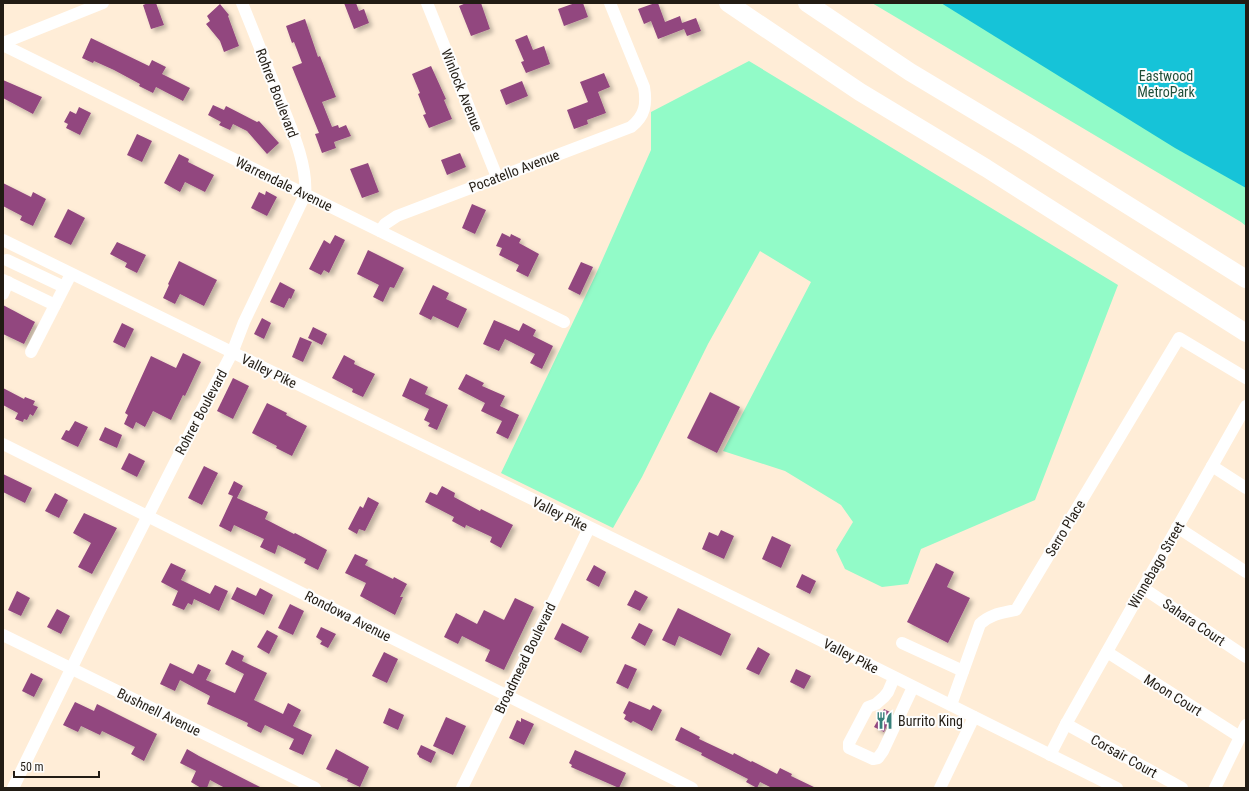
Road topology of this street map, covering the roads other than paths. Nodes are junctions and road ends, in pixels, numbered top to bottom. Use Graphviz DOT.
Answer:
graph roads {
  1 [pos="103,3"];
  2 [pos="242,3"];
  3 [pos="427,3"];
  4 [pos="610,3"];
  5 [pos="728,3"];
  6 [pos="807,3"];
  7 [pos="3,44"];
  8 [pos="497,177"];
  9 [pos="305,194"];
  10 [pos="380,231"];
  11 [pos="3,240"];
  12 [pos="7,260"];
  13 [pos="71,274"];
  14 [pos="1246,279"];
  15 [pos="6,281"];
  16 [pos="64,288"];
  17 [pos="3,294"];
  18 [pos="55,305"];
  19 [pos="564,322"];
  20 [pos="1246,334"];
  21 [pos="31,352"];
  22 [pos="232,353"];
  23 [pos="1246,378"];
  24 [pos="1246,406"];
  25 [pos="3,444"];
  26 [pos="1212,466"];
  27 [pos="1246,488"];
  28 [pos="148,516"];
  29 [pos="1177,527"];
  30 [pos="588,528"];
  31 [pos="1246,572"];
  32 [pos="1143,588"];
  33 [pos="3,636"];
  34 [pos="902,644"];
  35 [pos="1107,652"];
  36 [pos="1246,657"];
  37 [pos="72,669"];
  38 [pos="962,671"];
  39 [pos="894,678"];
  40 [pos="913,687"];
  41 [pos="507,695"];
  42 [pos="951,705"];
  43 [pos="974,717"];
  44 [pos="1066,724"];
  45 [pos="1246,726"];
  46 [pos="1240,737"];
  47 [pos="1050,755"];
  48 [pos="13,788"];
  49 [pos="315,788"];
  50 [pos="462,788"];
  51 [pos="692,788"];
  52 [pos="940,788"];
  53 [pos="1117,788"];
  54 [pos="1182,788"];
  55 [pos="1215,788"];
  1 -- 7 [label="street"];
  2 -- 9 [label="street, Rohrer Boulevard"];
  3 -- 8 [label="street, Winlock Avenue"];
  4 -- 8 [label="street, Pocatello Avenue"];
  5 -- 20 [label="highway"];
  6 -- 14 [label="highway"];
  7 -- 9 [label="street, Warrendale Avenue"];
  8 -- 10 [label="street, Pocatello Avenue"];
  9 -- 10 [label="street, Warrendale Avenue"];
  9 -- 22 [label="street, Rohrer Boulevard"];
  10 -- 19 [label="street, Warrendale Avenue"];
  11 -- 13 [label="street, Valley Pike"];
  12 -- 16 [label="street"];
  13 -- 16 [label="street"];
  13 -- 22 [label="street, Valley Pike"];
  15 -- 17 [label="street"];
  15 -- 18 [label="street"];
  16 -- 18 [label="street"];
  18 -- 21 [label="street"];
  22 -- 28 [label="street, Rohrer Boulevard"];
  22 -- 30 [label="street, Valley Pike"];
  23 -- 38 [label="street, Serro Place"];
  24 -- 26 [label="street, Winnebago Street"];
  25 -- 28 [label="street, Rondowa Avenue"];
  26 -- 27 [label="street"];
  26 -- 29 [label="street, Winnebago Street"];
  28 -- 37 [label="street, Rohrer Boulevard"];
  28 -- 41 [label="street, Rondowa Avenue"];
  29 -- 31 [label="street"];
  29 -- 32 [label="street, Winnebago Street"];
  30 -- 39 [label="street, Valley Pike"];
  30 -- 41 [label="street, Broadmead Boulevard"];
  32 -- 35 [label="street, Winnebago Street"];
  32 -- 36 [label="street, Sahara Court"];
  33 -- 37 [label="street, Bushnell Avenue"];
  34 -- 38 [label="street"];
  35 -- 44 [label="street, Winnebago Street"];
  35 -- 46 [label="street, Moon Court"];
  37 -- 48 [label="street, Rohrer Boulevard"];
  37 -- 49 [label="street, Bushnell Avenue"];
  38 -- 42 [label="street, Serro Place"];
  39 -- 40 [label="street, Valley Pike"];
  39 -- 40 [label="street"];
  40 -- 42 [label="street, Valley Pike"];
  41 -- 50 [label="street, Broadmead Boulevard"];
  41 -- 51 [label="street, Rondowa Avenue"];
  42 -- 43 [label="street, Valley Pike"];
  43 -- 47 [label="street, Valley Pike"];
  43 -- 52 [label="street"];
  44 -- 47 [label="street, Winnebago Street"];
  44 -- 54 [label="street, Corsair Court"];
  45 -- 46 [label="street"];
  46 -- 55 [label="street"];
  47 -- 53 [label="street, Valley Pike"];
}
